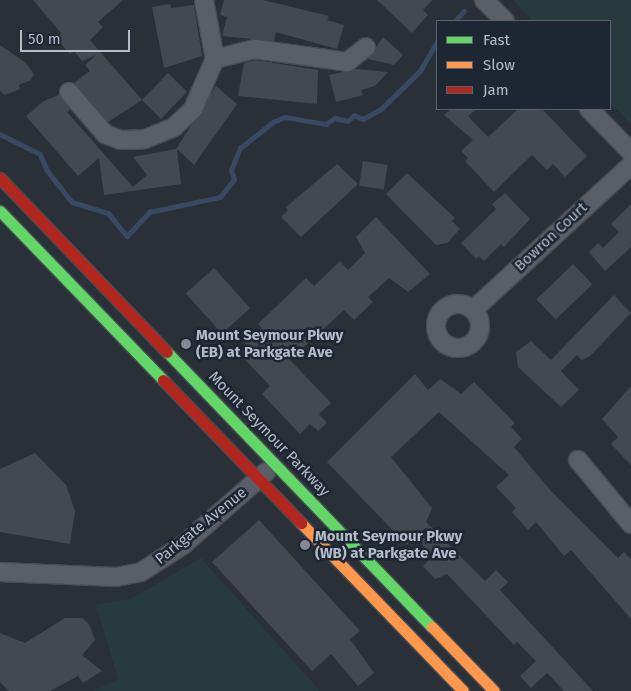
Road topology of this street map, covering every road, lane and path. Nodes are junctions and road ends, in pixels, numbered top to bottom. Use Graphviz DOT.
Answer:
graph roads {
  1 [pos="204,0"];
  2 [pos="484,0"];
  3 [pos="504,20"];
  4 [pos="366,47"];
  5 [pos="215,59"];
  6 [pos="69,92"];
  7 [pos="590,110"];
  8 [pos="631,152"];
  9 [pos="631,165"];
  10 [pos="0,178"];
  11 [pos="0,211"];
  12 [pos="473,310"];
  13 [pos="578,460"];
  14 [pos="276,463"];
  15 [pos="259,478"];
  16 [pos="631,524"];
  17 [pos="0,572"];
  18 [pos="463,691"];
  19 [pos="494,691"];
  1 -- 5 [label="street"];
  2 -- 3 [label="street"];
  4 -- 5 [label="street"];
  5 -- 6 [label="street"];
  7 -- 8 [label="street"];
  9 -- 12 [label="street, Bowron Court"];
  10 -- 14 [label="main road, Mount Seymour Parkway"];
  11 -- 15 [label="main road"];
  13 -- 16 [label="street"];
  14 -- 15 [label="street, Parkgate Avenue"];
  14 -- 19 [label="main road, Mount Seymour Parkway"];
  15 -- 17 [label="street, Parkgate Avenue"];
  15 -- 18 [label="main road"];
}
